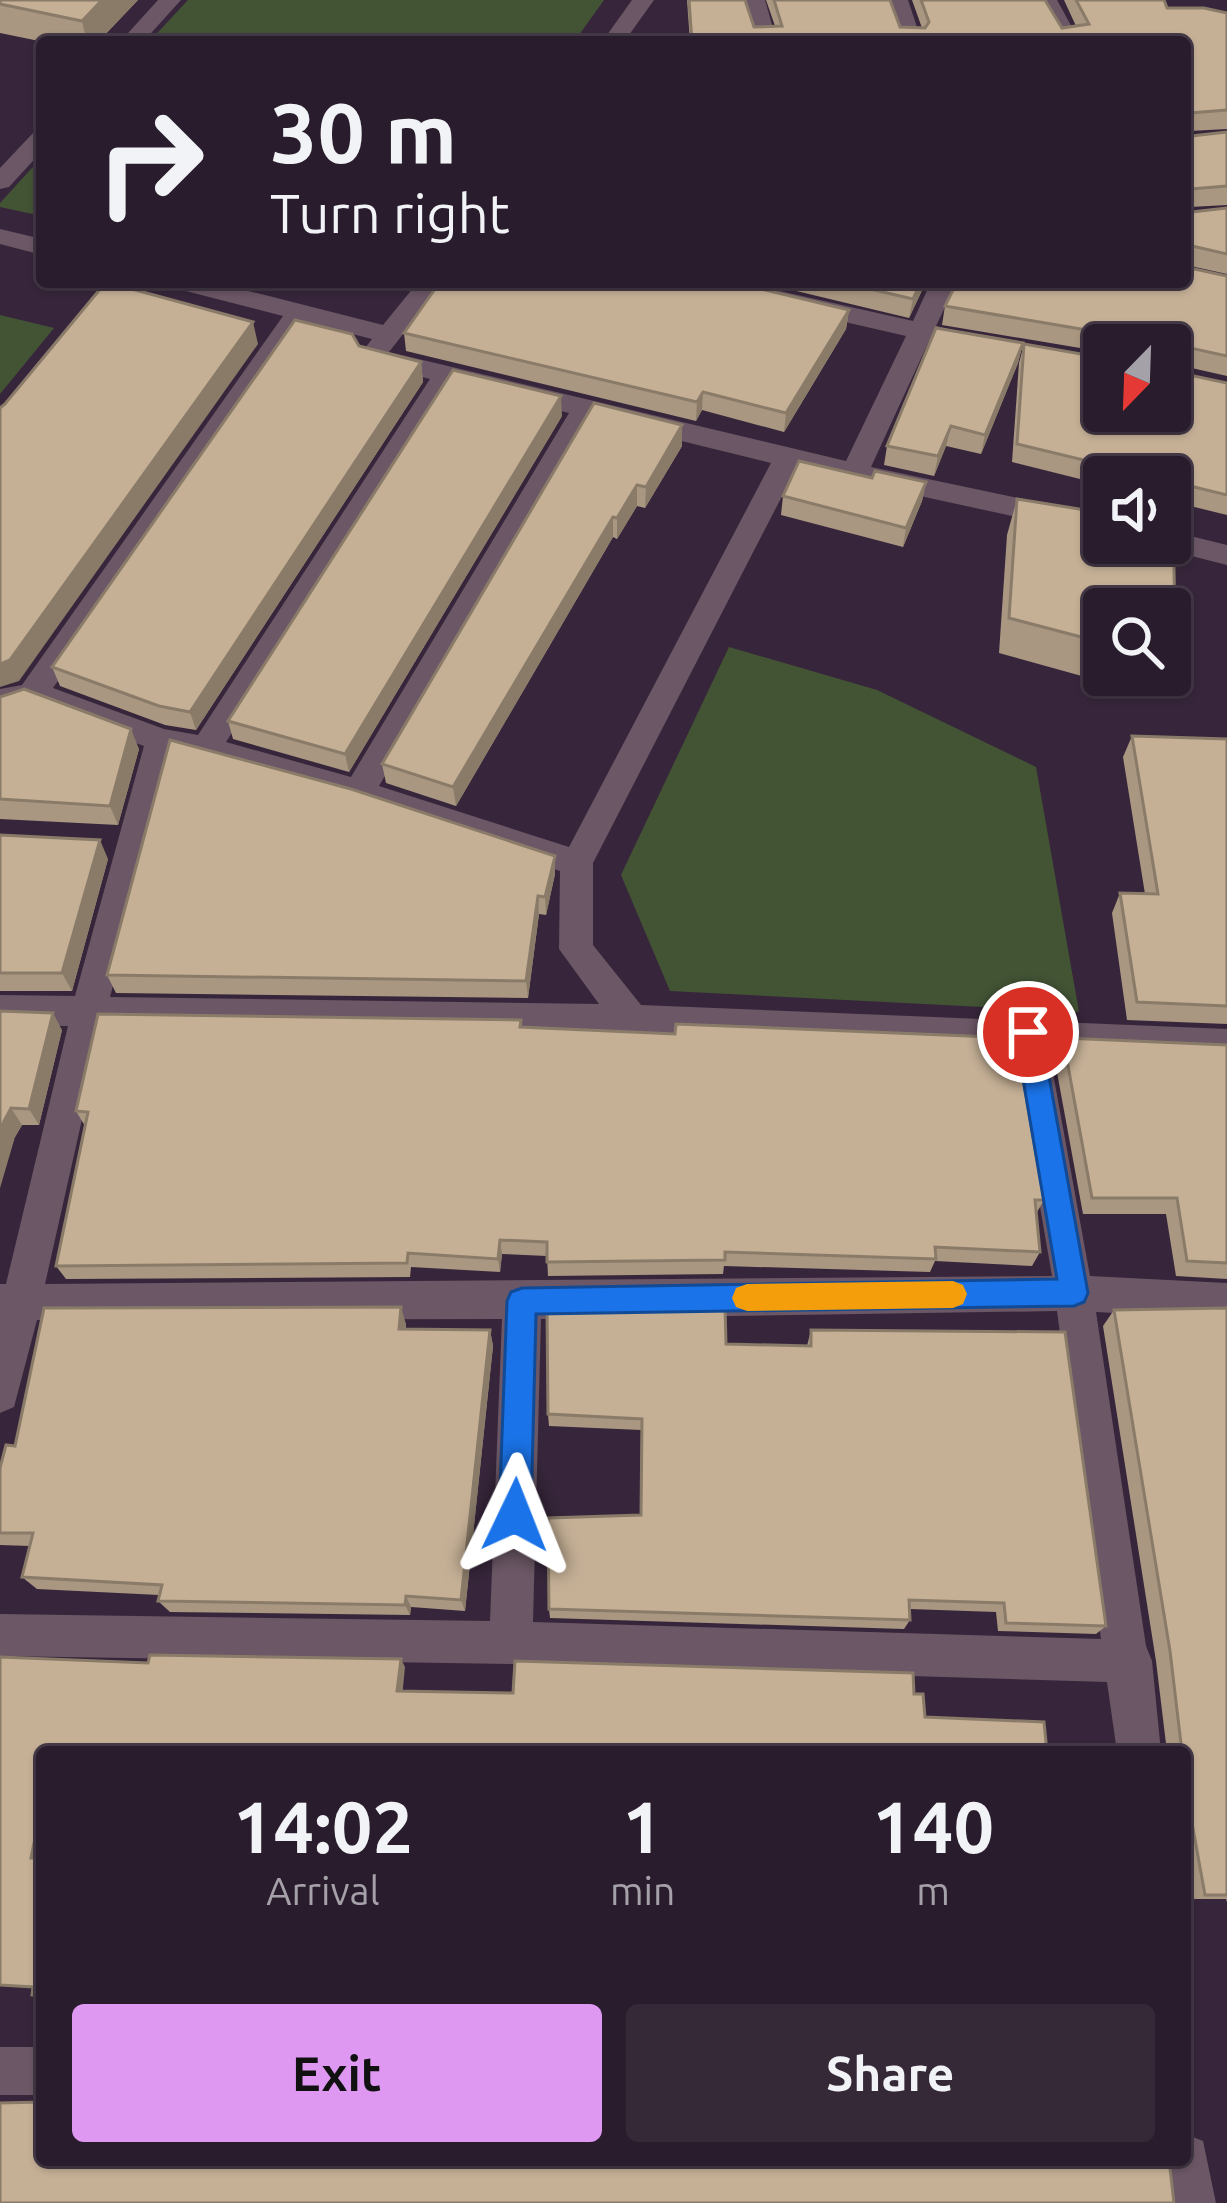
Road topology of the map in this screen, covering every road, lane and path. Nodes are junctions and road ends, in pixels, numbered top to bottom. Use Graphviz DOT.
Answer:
graph roads {
  1 [pos="170,0"];
  2 [pos="643,0"];
  3 [pos="754,0"];
  4 [pos="897,0"];
  5 [pos="1046,0"];
  6 [pos="137,36"];
  7 [pos="617,36"];
  8 [pos="764,36"];
  9 [pos="909,36"];
  10 [pos="1066,36"];
  11 [pos="36,143"];
  12 [pos="0,182"];
  13 [pos="0,236"];
  14 [pos="36,245"];
  15 [pos="207,288"];
  16 [pos="426,288"];
  17 [pos="731,288"];
  18 [pos="941,288"];
  19 [pos="299,311"];
  20 [pos="922,334"];
  21 [pos="380,346"];
  22 [pos="1013,350"];
  23 [pos="446,376"];
  24 [pos="584,410"];
  25 [pos="788,458"];
  26 [pos="855,472"];
  27 [pos="1083,521"];
  28 [pos="1191,547"];
  29 [pos="1227,555"];
  30 [pos="33,693"];
  31 [pos="0,700"];
  32 [pos="161,740"];
  33 [pos="206,748"];
  34 [pos="359,791"];
  35 [pos="577,863"];
  36 [pos="0,1010"];
  37 [pos="88,1010"];
  38 [pos="632,1019"];
  39 [pos="1028,1032"];
  40 [pos="1227,1044"];
  41 [pos="1074,1293"];
  42 [pos="522,1301"];
  43 [pos="1227,1301"];
  44 [pos="11,1302"];
  45 [pos="0,1394"];
  46 [pos="0,1635"];
  47 [pos="511,1643"];
  48 [pos="1130,1661"];
  49 [pos="1138,1746"];
  50 [pos="0,2071"];
  51 [pos="36,2071"];
  52 [pos="1186,2166"];
  53 [pos="1191,2203"];
  1 -- 6 [label="street"];
  2 -- 7 [label="street"];
  3 -- 8 [label="street"];
  4 -- 9 [label="street"];
  5 -- 10 [label="street"];
  11 -- 12 [label="street"];
  13 -- 14 [label="street"];
  15 -- 19 [label="street"];
  16 -- 21 [label="street"];
  17 -- 20 [label="street"];
  18 -- 20 [label="street"];
  19 -- 21 [label="street"];
  19 -- 30 [label="street"];
  20 -- 22 [label="street"];
  20 -- 26 [label="street"];
  21 -- 23 [label="street"];
  23 -- 24 [label="street"];
  23 -- 33 [label="street"];
  24 -- 25 [label="street"];
  24 -- 34 [label="street"];
  25 -- 26 [label="street"];
  25 -- 35 [label="street"];
  26 -- 27 [label="street"];
  28 -- 29 [label="street"];
  30 -- 31 [label="street"];
  30 -- 32 [label="street"];
  32 -- 33 [label="street"];
  32 -- 37 [label="street"];
  33 -- 34 [label="street"];
  34 -- 35 [label="street"];
  35 -- 38 [label="street"];
  36 -- 37 [label="street"];
  37 -- 38 [label="street"];
  37 -- 44 [label="street"];
  38 -- 39 [label="street"];
  39 -- 40 [label="street"];
  39 -- 41 [label="street"];
  41 -- 42 [label="street"];
  41 -- 43 [label="street"];
  41 -- 48 [label="street"];
  42 -- 44 [label="street"];
  42 -- 47 [label="street"];
  44 -- 45 [label="street"];
  46 -- 47 [label="street"];
  47 -- 48 [label="street"];
  48 -- 49 [label="street"];
  50 -- 51 [label="street"];
  52 -- 53 [label="street"];
}
